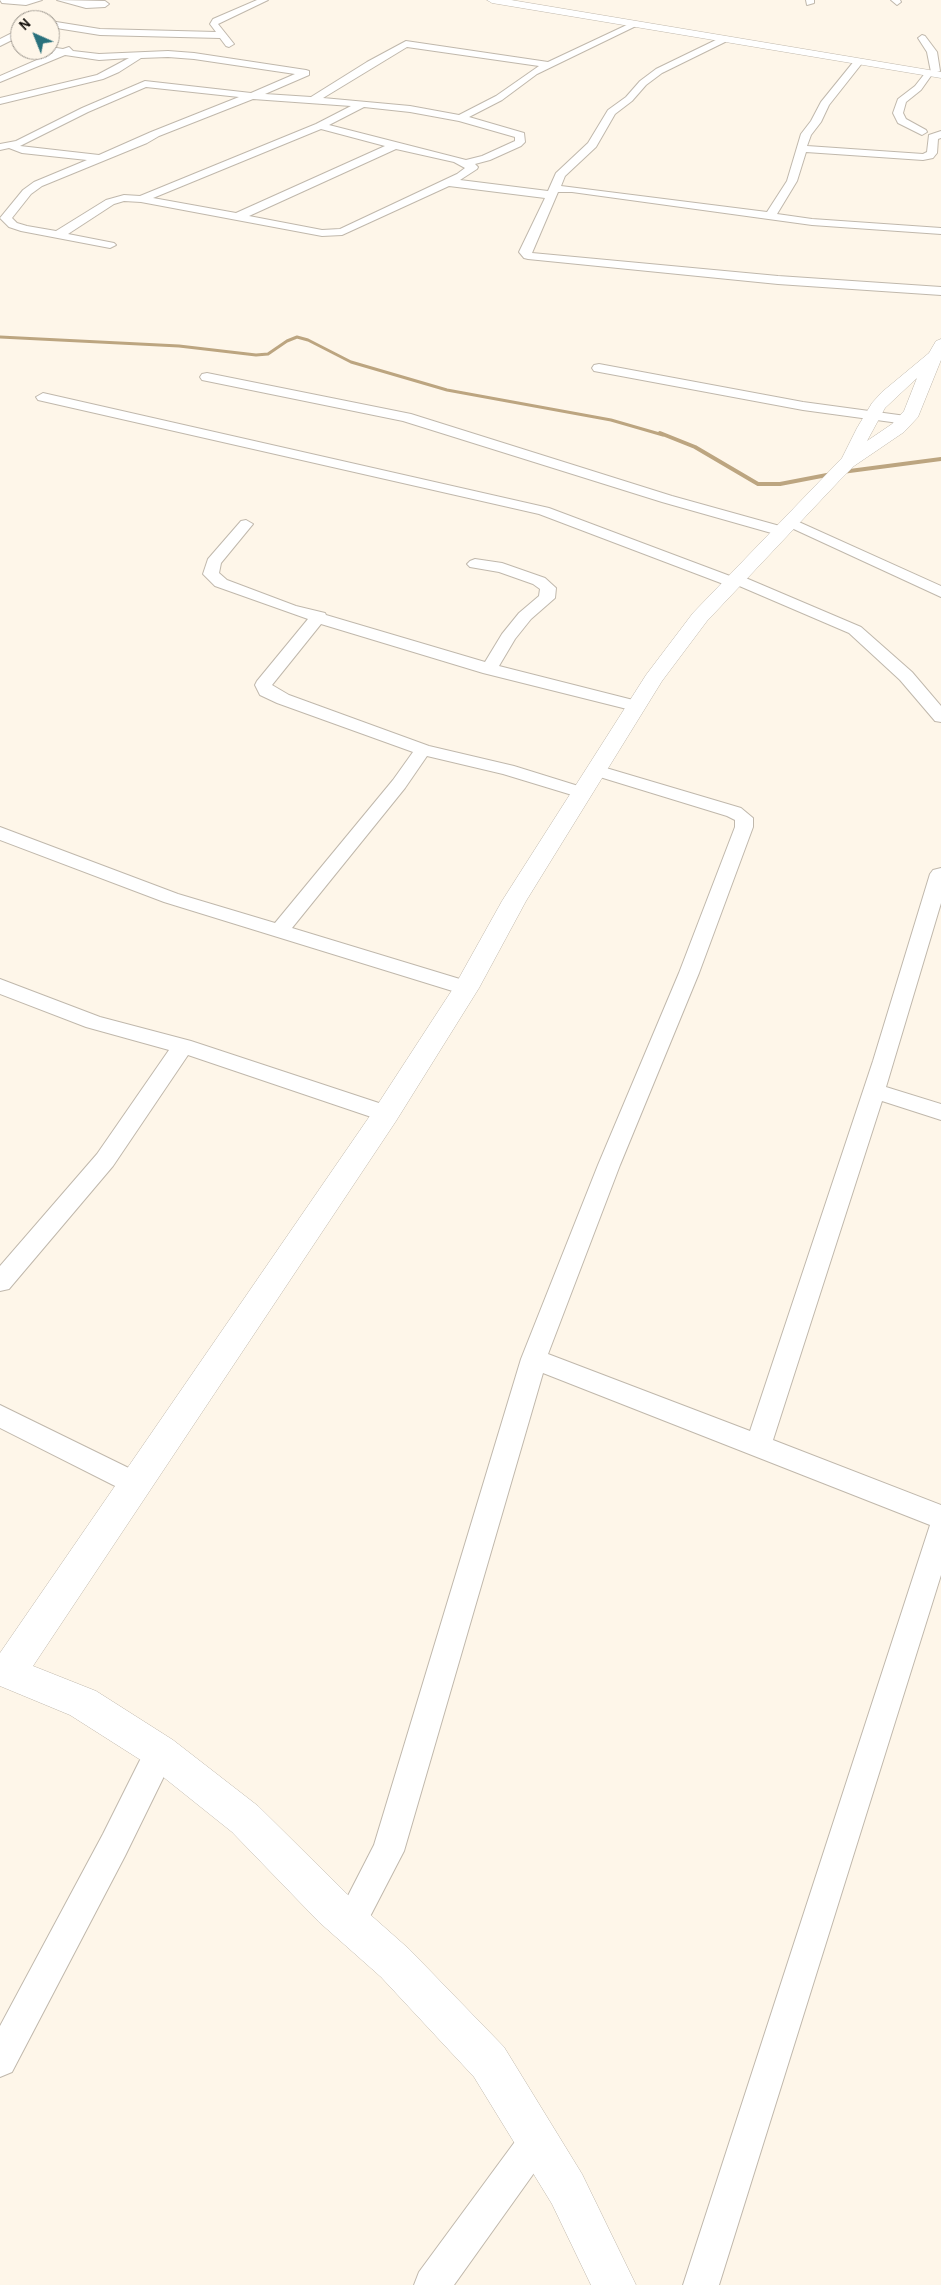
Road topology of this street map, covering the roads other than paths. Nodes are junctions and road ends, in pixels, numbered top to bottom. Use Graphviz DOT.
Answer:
graph roads {
  1 [pos="38,0"];
  2 [pos="61,0"];
  3 [pos="264,0"];
  4 [pos="492,0"];
  5 [pos="506,0"];
  6 [pos="2,1"];
  7 [pos="105,4"];
  8 [pos="634,24"];
  9 [pos="107,25"];
  10 [pos="60,26"];
  11 [pos="100,32"];
  12 [pos="165,35"];
  13 [pos="222,35"];
  14 [pos="922,38"];
  15 [pos="722,40"];
  16 [pos="60,51"];
  17 [pos="64,52"];
  18 [pos="168,54"];
  19 [pos="137,57"];
  20 [pos="224,60"];
  21 [pos="858,62"];
  22 [pos="551,65"];
  23 [pos="936,73"];
  24 [pos="100,77"];
  25 [pos="0,79"];
  26 [pos="145,84"];
  27 [pos="252,96"];
  28 [pos="314,100"];
  29 [pos="0,101"];
  30 [pos="364,104"];
  31 [pos="460,118"];
  32 [pos="320,126"];
  33 [pos="922,132"];
  34 [pos="941,134"];
  35 [pos="12,146"];
  36 [pos="394,146"];
  37 [pos="0,147"];
  38 [pos="801,149"];
  39 [pos="102,158"];
  40 [pos="468,163"];
  41 [pos="447,182"];
  42 [pos="552,192"];
  43 [pos="141,199"];
  44 [pos="770,216"];
  45 [pos="238,217"];
  46 [pos="941,231"];
  47 [pos="58,235"];
  48 [pos="110,245"];
  49 [pos="941,291"];
  50 [pos="938,349"];
  51 [pos="599,368"];
  52 [pos="207,377"];
  53 [pos="43,397"];
  54 [pos="872,415"];
  55 [pos="906,420"];
  56 [pos="841,470"];
  57 [pos="246,524"];
  58 [pos="786,527"];
  59 [pos="475,564"];
  60 [pos="733,580"];
  61 [pos="941,592"];
  62 [pos="319,616"];
  63 [pos="489,669"];
  64 [pos="635,706"];
  65 [pos="941,717"];
  66 [pos="423,750"];
  67 [pos="596,770"];
  68 [pos="582,793"];
  69 [pos="0,833"];
  70 [pos="940,874"];
  71 [pos="279,931"];
  72 [pos="0,986"];
  73 [pos="466,988"];
  74 [pos="183,1046"];
  75 [pos="874,1091"];
  76 [pos="941,1112"];
  77 [pos="386,1114"];
  78 [pos="0,1282"];
  79 [pos="534,1359"];
  80 [pos="0,1416"];
  81 [pos="758,1446"];
  82 [pos="136,1484"];
  83 [pos="941,1517"];
  84 [pos="941,1531"];
  85 [pos="5,1670"];
  86 [pos="160,1752"];
  87 [pos="350,1923"];
  88 [pos="0,2060"];
  89 [pos="537,2140"];
  90 [pos="432,2285"];
  91 [pos="614,2285"];
  92 [pos="701,2285"];
  1 -- 6 [label="street"];
  2 -- 7 [label="street"];
  3 -- 13 [label="street"];
  4 -- 8 [label="street"];
  5 -- 23 [label="street"];
  8 -- 15 [label="street"];
  8 -- 22 [label="street"];
  9 -- 11 [label="street"];
  10 -- 11 [label="street"];
  11 -- 12 [label="street"];
  11 -- 17 [label="street"];
  12 -- 13 [label="street"];
  12 -- 18 [label="street"];
  13 -- 20 [label="street"];
  14 -- 23 [label="street"];
  15 -- 21 [label="street"];
  15 -- 42 [label="street"];
  16 -- 17 [label="street"];
  17 -- 19 [label="street"];
  17 -- 25 [label="street"];
  18 -- 19 [label="street"];
  18 -- 20 [label="street"];
  19 -- 24 [label="street"];
  20 -- 27 [label="street"];
  21 -- 23 [label="street"];
  21 -- 38 [label="street"];
  22 -- 28 [label="street"];
  22 -- 31 [label="street"];
  23 -- 33 [label="street"];
  24 -- 26 [label="street"];
  24 -- 29 [label="street"];
  26 -- 27 [label="street"];
  26 -- 35 [label="street"];
  27 -- 28 [label="street"];
  27 -- 39 [label="street"];
  28 -- 30 [label="street"];
  30 -- 31 [label="street"];
  30 -- 32 [label="street"];
  31 -- 40 [label="street"];
  32 -- 36 [label="street"];
  32 -- 43 [label="street"];
  34 -- 38 [label="street"];
  35 -- 37 [label="street"];
  35 -- 39 [label="street"];
  36 -- 40 [label="street"];
  36 -- 45 [label="street"];
  38 -- 44 [label="street"];
  39 -- 47 [label="street"];
  40 -- 41 [label="street"];
  41 -- 42 [label="street"];
  41 -- 45 [label="street"];
  42 -- 44 [label="street"];
  42 -- 49 [label="street"];
  43 -- 45 [label="street"];
  43 -- 47 [label="street"];
  44 -- 46 [label="street"];
  47 -- 48 [label="street"];
  50 -- 54 [label="street"];
  50 -- 55 [label="street"];
  51 -- 54 [label="street"];
  52 -- 58 [label="street"];
  53 -- 60 [label="street"];
  54 -- 55 [label="street"];
  54 -- 56 [label="street"];
  55 -- 56 [label="street"];
  56 -- 58 [label="street"];
  57 -- 62 [label="street"];
  58 -- 60 [label="street"];
  58 -- 61 [label="street"];
  59 -- 63 [label="street"];
  60 -- 64 [label="street"];
  60 -- 65 [label="street"];
  62 -- 63 [label="street"];
  62 -- 66 [label="street"];
  63 -- 64 [label="street"];
  64 -- 67 [label="street"];
  66 -- 68 [label="street"];
  66 -- 71 [label="street"];
  67 -- 68 [label="street"];
  67 -- 79 [label="street"];
  68 -- 73 [label="street"];
  69 -- 71 [label="street"];
  70 -- 75 [label="street"];
  71 -- 73 [label="street"];
  72 -- 74 [label="street"];
  73 -- 77 [label="street"];
  74 -- 77 [label="street"];
  74 -- 78 [label="street"];
  75 -- 76 [label="street"];
  75 -- 81 [label="street"];
  77 -- 82 [label="street"];
  79 -- 81 [label="street"];
  79 -- 87 [label="street"];
  80 -- 82 [label="street"];
  81 -- 83 [label="street"];
  82 -- 85 [label="street"];
  84 -- 92 [label="street"];
  85 -- 86 [label="street"];
  86 -- 87 [label="street"];
  86 -- 88 [label="street"];
  87 -- 89 [label="street"];
  89 -- 90 [label="street"];
  89 -- 91 [label="street"];
}
